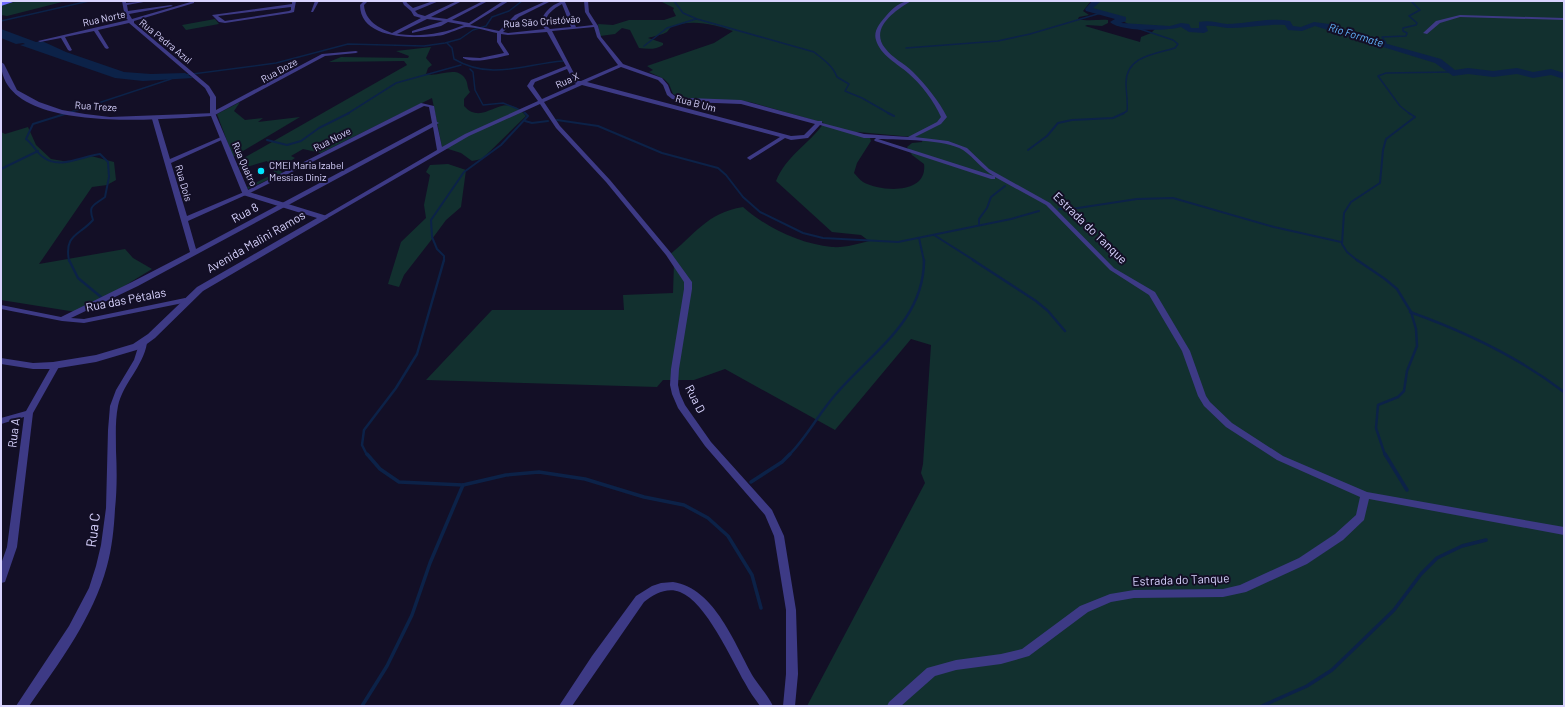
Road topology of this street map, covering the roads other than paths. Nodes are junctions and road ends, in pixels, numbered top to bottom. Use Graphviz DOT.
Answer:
graph roads {
  1 [pos="13,1"];
  2 [pos="147,1"];
  3 [pos="199,1"];
  4 [pos="271,1"];
  5 [pos="317,1"];
  6 [pos="366,1"];
  7 [pos="404,1"];
  8 [pos="437,1"];
  9 [pos="460,1"];
  10 [pos="486,1"];
  11 [pos="507,1"];
  12 [pos="549,1"];
  13 [pos="586,1"];
  14 [pos="909,1"];
  15 [pos="124,2"];
  16 [pos="193,2"];
  17 [pos="564,2"];
  18 [pos="294,3"];
  19 [pos="1,4"];
  20 [pos="273,8"];
  21 [pos="413,10"];
  22 [pos="312,11"];
  23 [pos="126,12"];
  24 [pos="275,14"];
  25 [pos="427,18"];
  26 [pos="1564,19"];
  27 [pos="447,21"];
  28 [pos="132,22"];
  29 [pos="468,25"];
  30 [pos="596,26"];
  31 [pos="574,28"];
  32 [pos="96,30"];
  33 [pos="550,31"];
  34 [pos="499,33"];
  35 [pos="1425,33"];
  36 [pos="393,34"];
  37 [pos="62,36"];
  38 [pos="40,41"];
  39 [pos="107,48"];
  40 [pos="70,50"];
  41 [pos="356,52"];
  42 [pos="465,58"];
  43 [pos="1,64"];
  44 [pos="621,65"];
  45 [pos="568,67"];
  46 [pos="191,73"];
  47 [pos="581,84"];
  48 [pos="679,99"];
  49 [pos="540,102"];
  50 [pos="667,105"];
  51 [pos="521,111"];
  52 [pos="213,114"];
  53 [pos="155,119"];
  54 [pos="820,122"];
  55 [pos="436,124"];
  56 [pos="864,136"];
  57 [pos="783,137"];
  58 [pos="223,138"];
  59 [pos="909,138"];
  60 [pos="440,150"];
  61 [pos="750,158"];
  62 [pos="167,162"];
  63 [pos="1007,182"];
  64 [pos="246,193"];
  65 [pos="283,205"];
  66 [pos="324,218"];
  67 [pos="184,220"];
  68 [pos="194,253"];
  69 [pos="185,300"];
  70 [pos="3,309"];
  71 [pos="62,319"];
  72 [pos="143,343"];
  73 [pos="1,361"];
  74 [pos="56,365"];
  75 [pos="29,413"];
  76 [pos="1,421"];
  77 [pos="1366,495"];
  78 [pos="1564,531"];
  79 [pos="1,579"];
  80 [pos="22,706"];
  81 [pos="565,706"];
  82 [pos="767,706"];
  83 [pos="789,706"];
  84 [pos="893,706"];
  1 -- 19 [label="main road"];
  2 -- 15 [label="street"];
  3 -- 16 [label="street"];
  4 -- 20 [label="street"];
  5 -- 22 [label="street"];
  6 -- 36 [label="street"];
  7 -- 21 [label="street, Rua São Cristóvão"];
  8 -- 21 [label="street"];
  9 -- 25 [label="street"];
  10 -- 27 [label="street"];
  11 -- 29 [label="street"];
  12 -- 34 [label="street"];
  13 -- 30 [label="street"];
  14 -- 59 [label="street"];
  15 -- 23 [label="street, Rua Pedra Azul"];
  16 -- 23 [label="street"];
  16 -- 28 [label="street, Rua Norte"];
  17 -- 31 [label="street"];
  17 -- 33 [label="street"];
  18 -- 20 [label="street"];
  18 -- 24 [label="street"];
  20 -- 24 [label="street"];
  20 -- 24 [label="street"];
  21 -- 25 [label="street, Rua São Cristóvão"];
  23 -- 28 [label="street, Rua Pedra Azul"];
  25 -- 27 [label="street, Rua São Cristóvão"];
  25 -- 36 [label="street"];
  26 -- 35 [label="street"];
  27 -- 29 [label="street, Rua São Cristóvão"];
  27 -- 36 [label="street"];
  28 -- 32 [label="street, Rua Norte"];
  28 -- 46 [label="street, Rua Pedra Azul"];
  29 -- 34 [label="street, Rua São Cristóvão"];
  29 -- 36 [label="street"];
  30 -- 31 [label="street, Rua São Cristóvão"];
  30 -- 44 [label="street"];
  31 -- 33 [label="street, Rua São Cristóvão"];
  32 -- 37 [label="street, Rua Norte"];
  32 -- 39 [label="street"];
  33 -- 34 [label="street, Rua São Cristóvão"];
  33 -- 45 [label="street"];
  34 -- 42 [label="street"];
  37 -- 38 [label="street, Rua Norte"];
  37 -- 40 [label="street"];
  41 -- 52 [label="street, Rua Doze"];
  43 -- 53 [label="street, Rua Treze"];
  44 -- 47 [label="street, Rua X"];
  44 -- 48 [label="street"];
  45 -- 47 [label="street"];
  45 -- 49 [label="street"];
  46 -- 52 [label="street, Rua Quatro"];
  47 -- 49 [label="street, Rua X"];
  47 -- 50 [label="street, Rua B Um"];
  48 -- 50 [label="street"];
  48 -- 54 [label="street, Estrada do Tanque"];
  49 -- 51 [label="street, Rua X"];
  49 -- 83 [label="street, Rua D"];
  50 -- 57 [label="street, Rua B Um"];
  51 -- 60 [label="street, Avenida Malini Ramos"];
  52 -- 53 [label="street, Rua Treze"];
  52 -- 58 [label="street, Rua Quatro"];
  53 -- 62 [label="street, Rua Dois"];
  54 -- 56 [label="street, Estrada do Tanque"];
  54 -- 57 [label="street, Rua B Um"];
  55 -- 60 [label="street"];
  55 -- 64 [label="street, Rua Nove"];
  55 -- 65 [label="street, Rua 8"];
  56 -- 59 [label="street, Estrada do Tanque"];
  56 -- 63 [label="street"];
  57 -- 61 [label="street"];
  58 -- 62 [label="street"];
  58 -- 64 [label="street, Rua Quatro"];
  59 -- 63 [label="street, Estrada do Tanque"];
  60 -- 66 [label="street, Avenida Malini Ramos"];
  62 -- 67 [label="street, Rua Dois"];
  63 -- 77 [label="street, Estrada do Tanque"];
  64 -- 65 [label="street, Rua Quatro"];
  64 -- 67 [label="street, Rua Nove"];
  65 -- 66 [label="street, Rua Quatro"];
  65 -- 68 [label="street, Rua 8"];
  66 -- 69 [label="street, Avenida Malini Ramos"];
  67 -- 68 [label="street, Rua Dois"];
  68 -- 71 [label="street, Rua 8"];
  69 -- 71 [label="street, Rua das Pétalas"];
  69 -- 72 [label="street, Avenida Malini Ramos"];
  70 -- 71 [label="street, Rua das Pétalas"];
  72 -- 74 [label="street, Avenida Malini Ramos"];
  72 -- 80 [label="street, Rua C"];
  73 -- 74 [label="street, Avenida Malini Ramos"];
  74 -- 75 [label="street, Rua A"];
  75 -- 76 [label="street"];
  75 -- 79 [label="street, Rua A"];
  77 -- 78 [label="street"];
  77 -- 84 [label="street, Estrada do Tanque"];
  81 -- 82 [label="street"];
}
